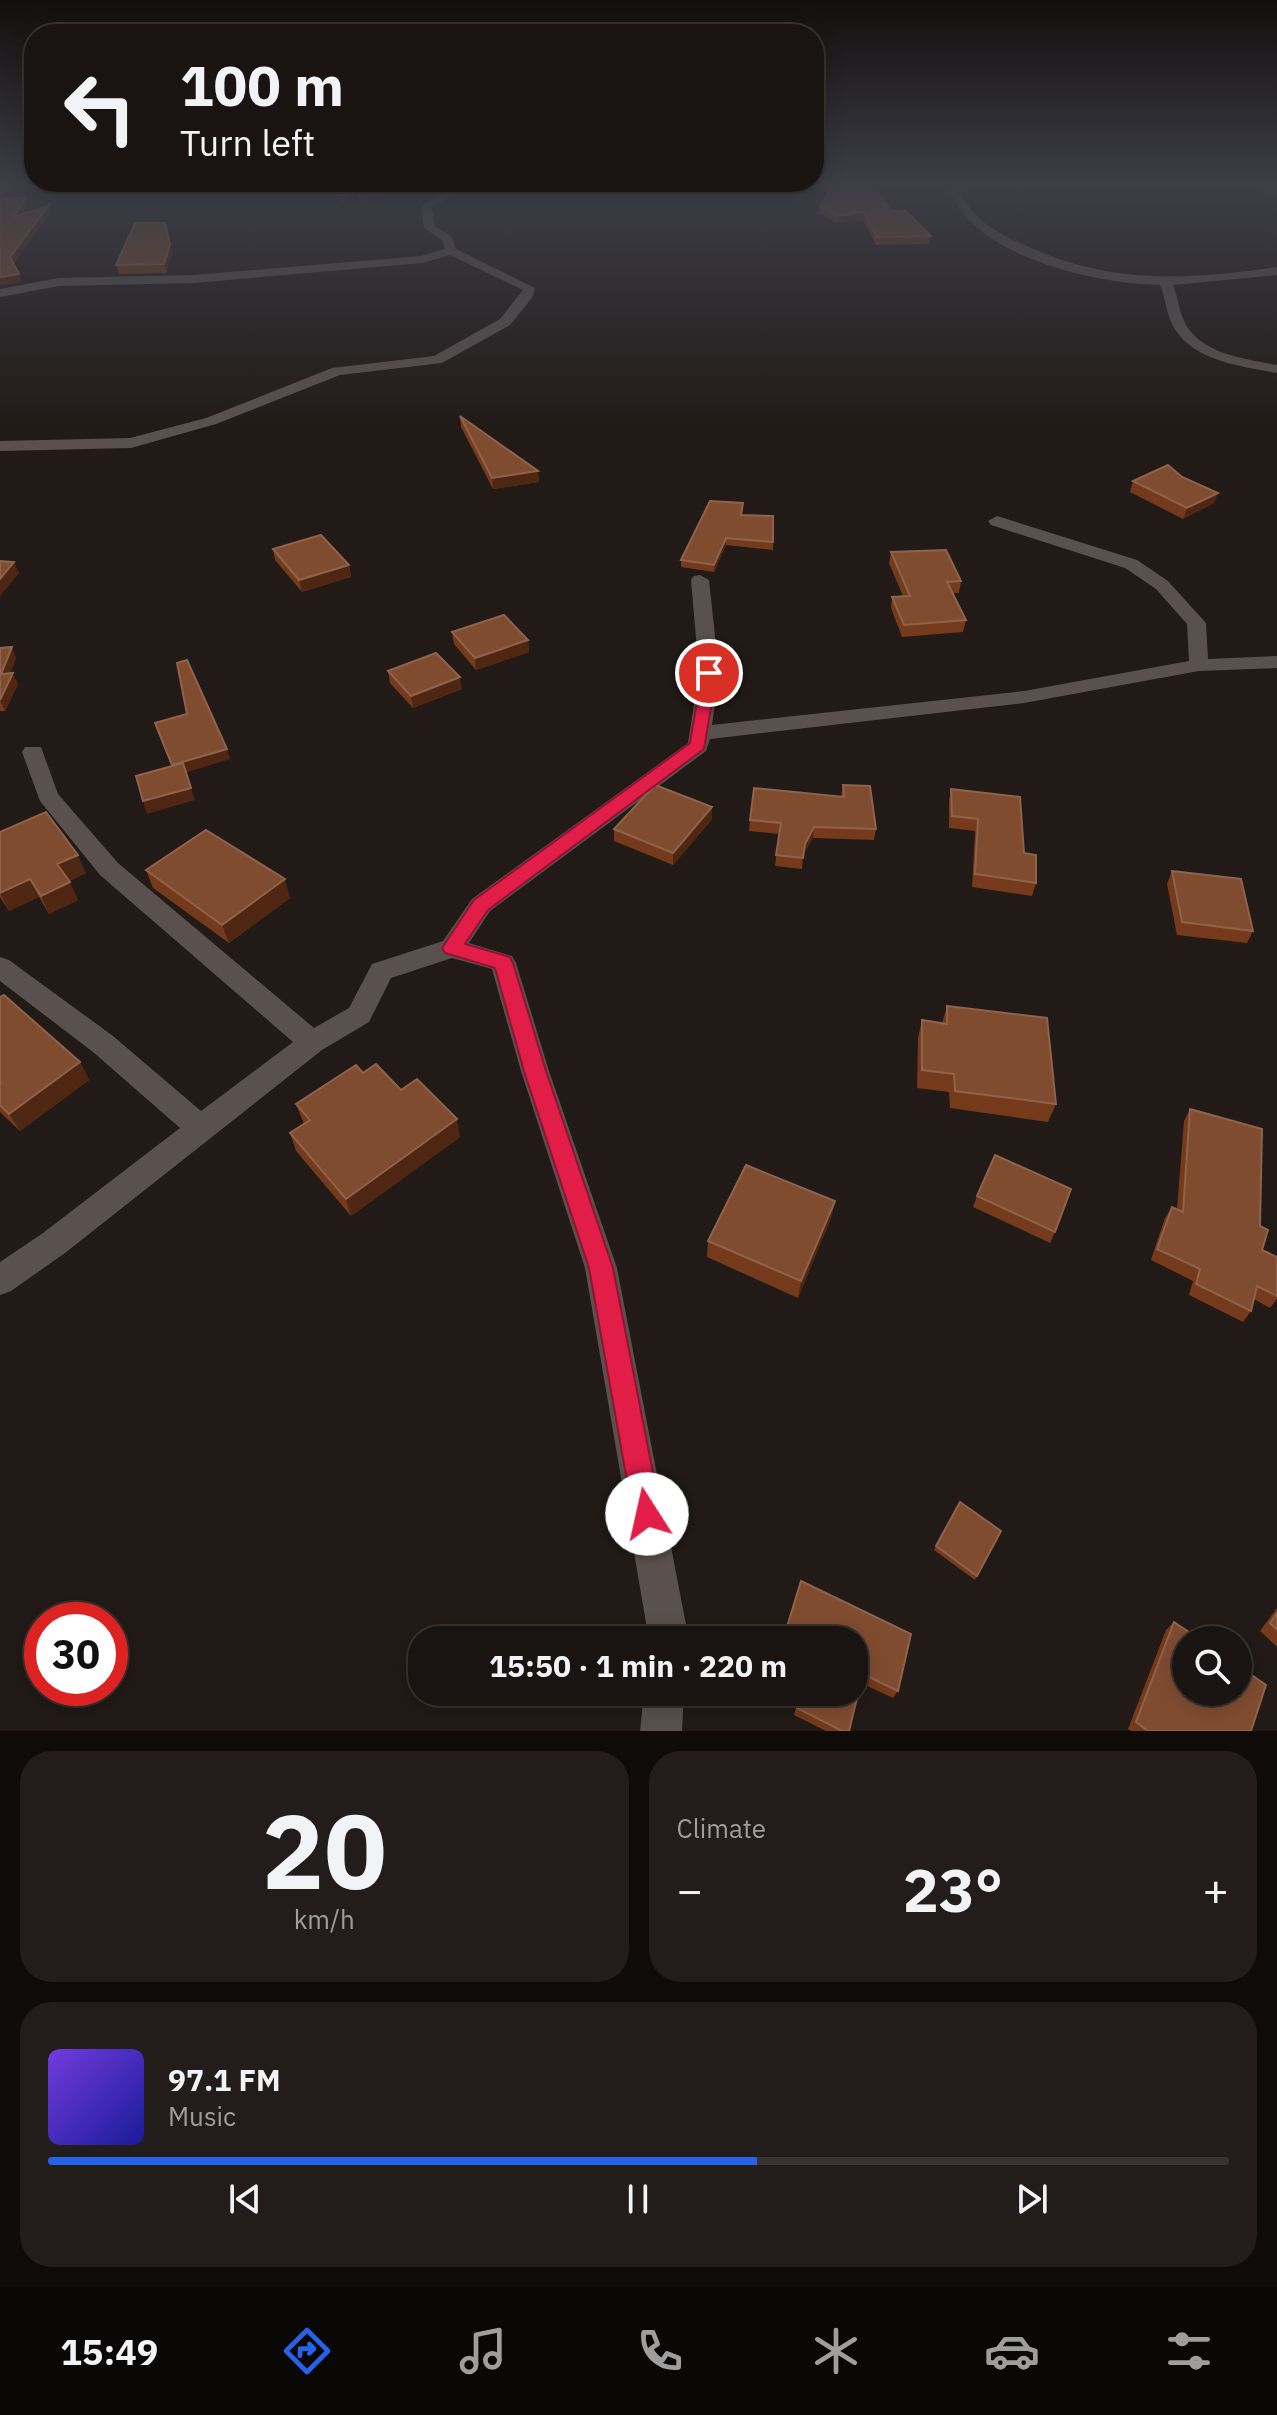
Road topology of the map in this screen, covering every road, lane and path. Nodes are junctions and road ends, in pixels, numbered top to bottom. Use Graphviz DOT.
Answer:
graph roads {
  1 [pos="345,266"];
  2 [pos="482,266"];
  3 [pos="1062,266"];
  4 [pos="1277,271"];
  5 [pos="1165,282"];
  6 [pos="0,293"];
  7 [pos="1277,369"];
  8 [pos="0,446"];
  9 [pos="997,521"];
  10 [pos="700,580"];
  11 [pos="1277,662"];
  12 [pos="1199,665"];
  13 [pos="702,733"];
  14 [pos="33,752"];
  15 [pos="452,948"];
  16 [pos="0,967"];
  17 [pos="312,1042"];
  18 [pos="199,1127"];
  19 [pos="0,1280"];
  20 [pos="666,1626"];
  21 [pos="663,1706"];
  22 [pos="661,1731"];
  1 -- 6 [label="street"];
  2 -- 8 [label="street"];
  3 -- 5 [label="street"];
  4 -- 5 [label="street"];
  5 -- 7 [label="street"];
  9 -- 12 [label="street"];
  10 -- 13 [label="street"];
  11 -- 12 [label="street"];
  12 -- 13 [label="street"];
  13 -- 15 [label="street"];
  14 -- 17 [label="street"];
  15 -- 17 [label="street"];
  15 -- 20 [label="street"];
  16 -- 18 [label="street"];
  17 -- 18 [label="street"];
  18 -- 19 [label="street"];
  21 -- 22 [label="street"];
}
